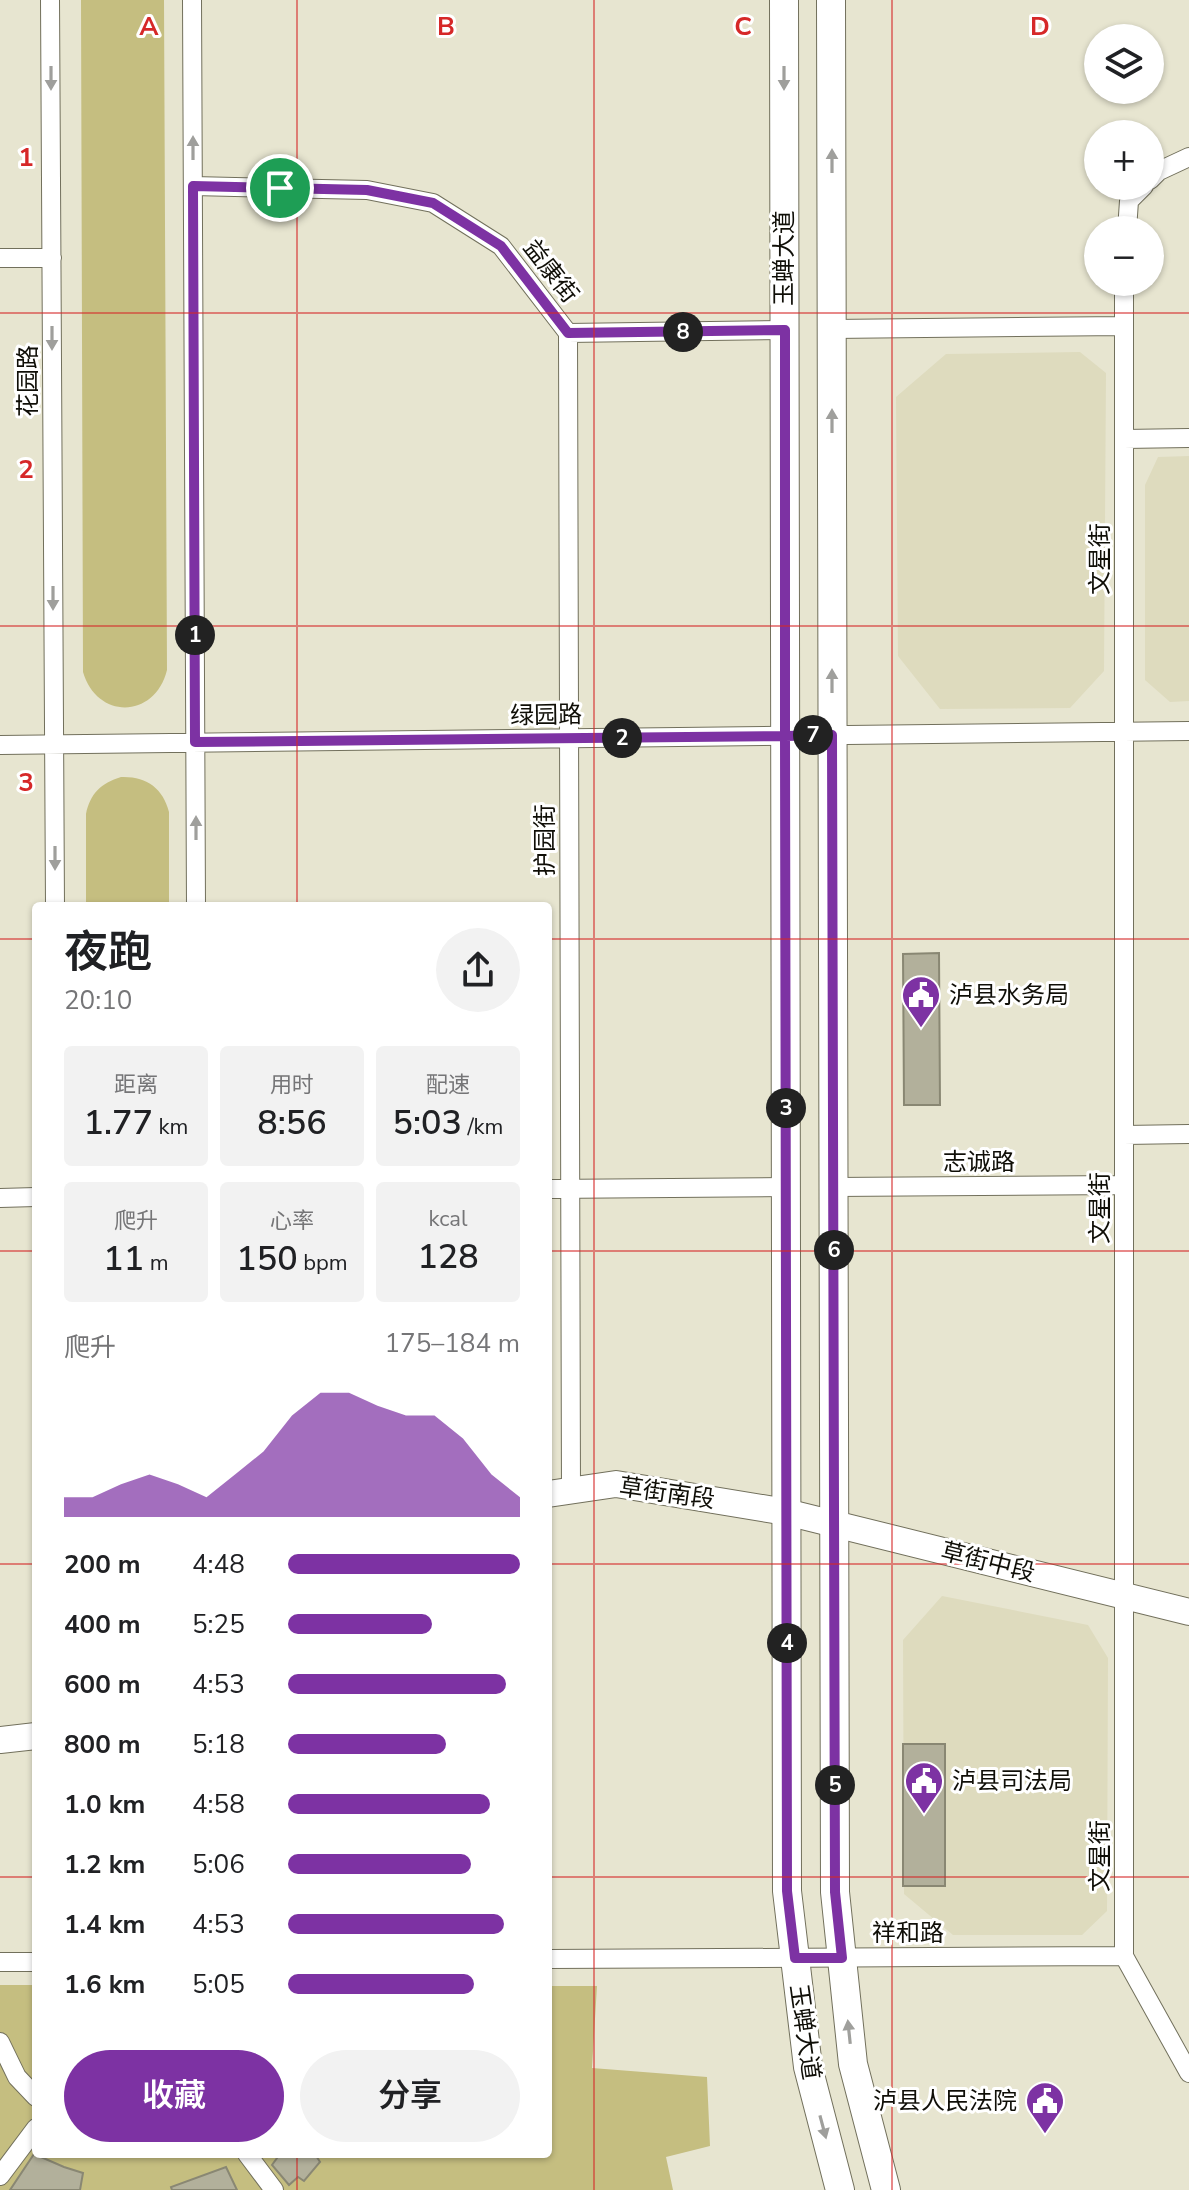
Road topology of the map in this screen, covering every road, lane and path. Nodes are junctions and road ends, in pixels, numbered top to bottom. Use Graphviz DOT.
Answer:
graph roads {
  1 [pos="50,0"];
  2 [pos="192,0"];
  3 [pos="784,0"];
  4 [pos="831,0"];
  5 [pos="1189,157"];
  6 [pos="1164,169"];
  7 [pos="193,186"];
  8 [pos="0,258"];
  9 [pos="52,258"];
  10 [pos="1124,296"];
  11 [pos="1124,326"];
  12 [pos="832,329"];
  13 [pos="785,330"];
  14 [pos="568,333"];
  15 [pos="1189,438"];
  16 [pos="1124,439"];
  17 [pos="1189,731"];
  18 [pos="1124,732"];
  19 [pos="832,735"];
  20 [pos="785,736"];
  21 [pos="569,738"];
  22 [pos="195,742"];
  23 [pos="54,744"];
  24 [pos="0,745"];
  25 [pos="55,902"];
  26 [pos="196,902"];
  27 [pos="1189,1134"];
  28 [pos="1124,1135"];
  29 [pos="1124,1185"];
  30 [pos="786,1187"];
  31 [pos="833,1187"];
  32 [pos="570,1188"];
  33 [pos="552,1189"];
  34 [pos="32,1197"];
  35 [pos="0,1198"];
  36 [pos="560,1492"];
  37 [pos="786,1512"];
  38 [pos="834,1523"];
  39 [pos="1124,1596"];
  40 [pos="1189,1612"];
  41 [pos="32,1736"];
  42 [pos="0,1740"];
  43 [pos="1124,1956"];
  44 [pos="795,1958"];
  45 [pos="842,1958"];
  46 [pos="552,1959"];
  47 [pos="0,1962"];
  48 [pos="32,1962"];
  49 [pos="0,2042"];
  50 [pos="1189,2073"];
  51 [pos="32,2093"];
  52 [pos="32,2133"];
  53 [pos="250,2158"];
  54 [pos="0,2176"];
  55 [pos="274,2190"];
  56 [pos="840,2190"];
  57 [pos="886,2190"];
  1 -- 9 [label="street, 花园路, one-way"];
  7 -- 2 [label="street, one-way"];
  3 -- 13 [label="main road, 玉蝉大道, one-way"];
  12 -- 4 [label="main road, 玉蝉大道, one-way"];
  5 -- 6 [label="street"];
  7 -- 14 [label="street, 益康街"];
  7 -- 22 [label="street"];
  8 -- 9 [label="street"];
  9 -- 23 [label="street, 花园路, one-way"];
  10 -- 11 [label="street, 文星街"];
  11 -- 12 [label="street"];
  11 -- 16 [label="street, 文星街"];
  19 -- 12 [label="main road, 玉蝉大道, one-way"];
  13 -- 14 [label="street, 益康街"];
  13 -- 20 [label="main road, 玉蝉大道"];
  14 -- 21 [label="street, 护园街"];
  15 -- 16 [label="street"];
  16 -- 18 [label="street, 文星街"];
  17 -- 18 [label="street, 绿园路"];
  18 -- 19 [label="street, 绿园路"];
  18 -- 28 [label="street, 文星街"];
  19 -- 20 [label="street, 绿园路"];
  19 -- 31 [label="main road, 玉蝉大道"];
  20 -- 21 [label="street, 绿园路"];
  20 -- 30 [label="main road, 玉蝉大道"];
  21 -- 22 [label="street, 绿园路"];
  21 -- 32 [label="street, 护园街"];
  22 -- 23 [label="street, 绿园路"];
  26 -- 22 [label="street, one-way"];
  23 -- 24 [label="street, 绿园路"];
  23 -- 25 [label="street, 花园路, one-way"];
  27 -- 28 [label="street"];
  28 -- 29 [label="street, 文星街"];
  29 -- 31 [label="street, 志诚路"];
  29 -- 39 [label="street, 文星街"];
  30 -- 32 [label="street"];
  30 -- 37 [label="main road, 玉蝉大道"];
  31 -- 38 [label="main road, 玉蝉大道"];
  32 -- 33 [label="street"];
  32 -- 36 [label="street, 护园街"];
  34 -- 35 [label="street"];
  36 -- 37 [label="main road, 草街南段"];
  37 -- 38 [label="main road, 草街中段"];
  37 -- 44 [label="main road, 玉蝉大道"];
  38 -- 39 [label="main road, 草街中段"];
  38 -- 45 [label="main road, 玉蝉大道"];
  39 -- 40 [label="main road, 草街中段"];
  39 -- 43 [label="street, 文星街"];
  41 -- 42 [label="main road"];
  43 -- 45 [label="street, 祥和路"];
  43 -- 50 [label="street, 文星街"];
  44 -- 45 [label="street, 祥和路"];
  44 -- 46 [label="street, 祥和路"];
  44 -- 56 [label="main road, 玉蝉大道, one-way"];
  57 -- 45 [label="main road, 玉蝉大道, one-way"];
  47 -- 48 [label="street"];
  49 -- 51 [label="street"];
  52 -- 54 [label="street"];
  53 -- 55 [label="street"];
}
